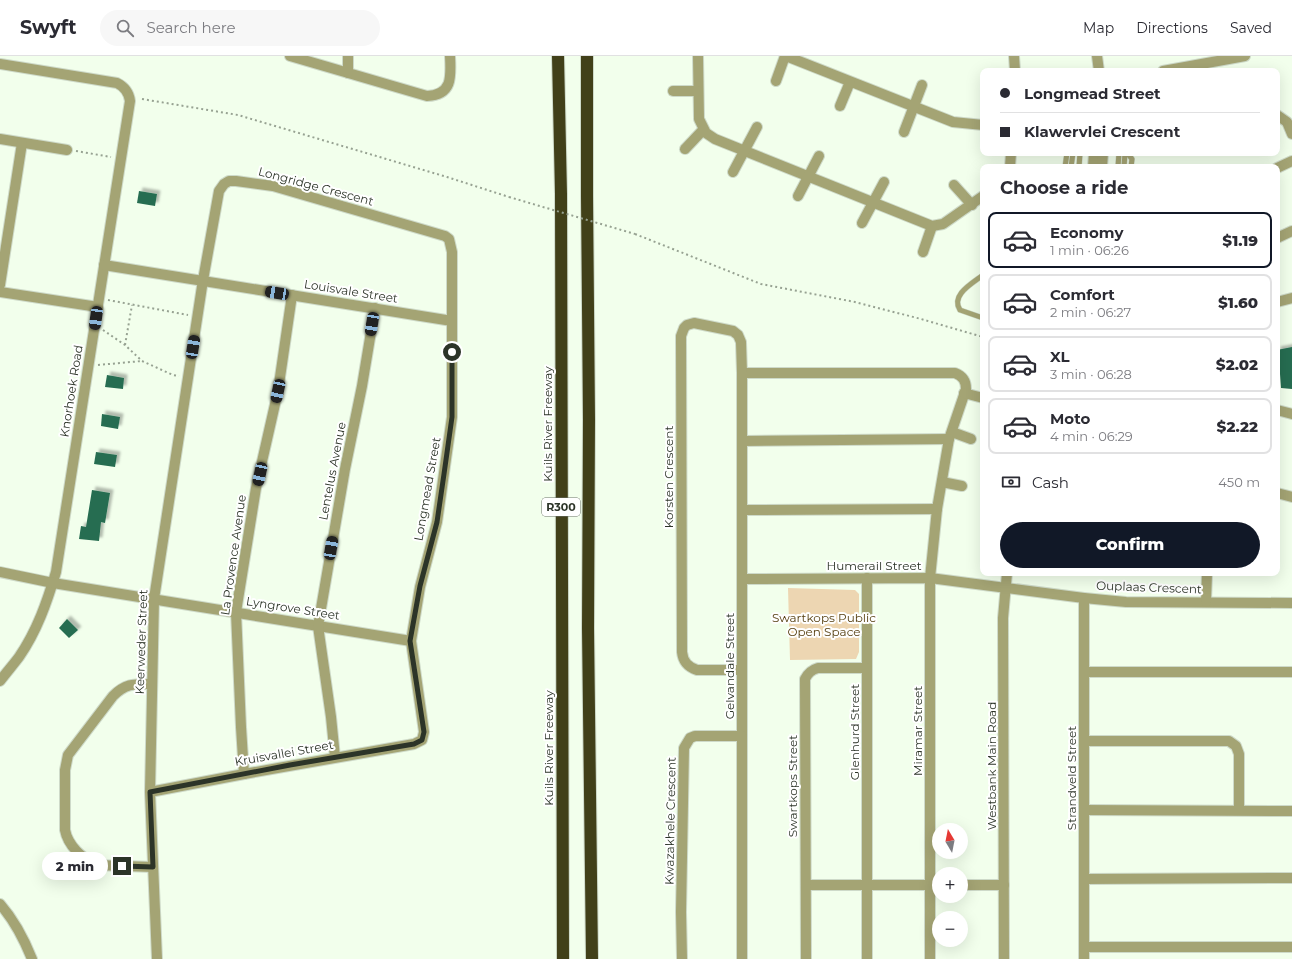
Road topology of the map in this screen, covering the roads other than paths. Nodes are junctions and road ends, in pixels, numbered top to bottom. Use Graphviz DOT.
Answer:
graph roads {
  1 [pos="290,56"];
  2 [pos="348,56"];
  3 [pos="450,56"];
  4 [pos="558,56"];
  5 [pos="587,56"];
  6 [pos="698,56"];
  7 [pos="786,56"];
  8 [pos="1014,56"];
  9 [pos="1098,56"];
  10 [pos="1245,56"];
  11 [pos="805,59"];
  12 [pos="0,64"];
  13 [pos="1015,68"];
  14 [pos="1099,68"];
  15 [pos="1179,68"];
  16 [pos="348,73"];
  17 [pos="776,81"];
  18 [pos="850,82"];
  19 [pos="922,85"];
  20 [pos="673,91"];
  21 [pos="698,91"];
  22 [pos="840,106"];
  23 [pos="913,107"];
  24 [pos="1280,117"];
  25 [pos="980,125"];
  26 [pos="757,127"];
  27 [pos="703,130"];
  28 [pos="904,132"];
  29 [pos="1292,134"];
  30 [pos="0,139"];
  31 [pos="22,143"];
  32 [pos="685,149"];
  33 [pos="67,150"];
  34 [pos="744,151"];
  35 [pos="819,156"];
  36 [pos="1292,161"];
  37 [pos="1280,167"];
  38 [pos="733,172"];
  39 [pos="808,177"];
  40 [pos="884,182"];
  41 [pos="954,184"];
  42 [pos="798,196"];
  43 [pos="980,198"];
  44 [pos="874,202"];
  45 [pos="972,205"];
  46 [pos="862,224"];
  47 [pos="932,226"];
  48 [pos="1292,231"];
  49 [pos="1280,237"];
  50 [pos="449,239"];
  51 [pos="923,252"];
  52 [pos="104,265"];
  53 [pos="980,277"];
  54 [pos="203,280"];
  55 [pos="0,285"];
  56 [pos="0,292"];
  57 [pos="292,295"];
  58 [pos="1292,298"];
  59 [pos="1280,301"];
  60 [pos="98,303"];
  61 [pos="375,308"];
  62 [pos="980,317"];
  63 [pos="452,321"];
  64 [pos="742,373"];
  65 [pos="964,393"];
  66 [pos="980,397"];
  67 [pos="1280,411"];
  68 [pos="1292,414"];
  69 [pos="951,436"];
  70 [pos="971,439"];
  71 [pos="742,441"];
  72 [pos="942,482"];
  73 [pos="962,486"];
  74 [pos="1280,494"];
  75 [pos="1292,497"];
  76 [pos="742,510"];
  77 [pos="937,510"];
  78 [pos="0,572"];
  79 [pos="1007,576"];
  80 [pos="1207,576"];
  81 [pos="867,578"];
  82 [pos="930,578"];
  83 [pos="742,579"];
  84 [pos="53,583"];
  85 [pos="1005,588"];
  86 [pos="1084,598"];
  87 [pos="154,599"];
  88 [pos="1206,602"];
  89 [pos="1292,603"];
  90 [pos="236,612"];
  91 [pos="318,626"];
  92 [pos="410,641"];
  93 [pos="866,668"];
  94 [pos="742,670"];
  95 [pos="1084,672"];
  96 [pos="1292,672"];
  97 [pos="0,681"];
  98 [pos="152,684"];
  99 [pos="742,736"];
  100 [pos="422,740"];
  101 [pos="1084,741"];
  102 [pos="335,757"];
  103 [pos="244,774"];
  104 [pos="150,792"];
  105 [pos="1084,810"];
  106 [pos="1239,810"];
  107 [pos="1292,811"];
  108 [pos="153,867"];
  109 [pos="935,867"];
  110 [pos="1292,878"];
  111 [pos="1084,879"];
  112 [pos="806,885"];
  113 [pos="867,885"];
  114 [pos="932,885"];
  115 [pos="968,885"];
  116 [pos="1004,885"];
  117 [pos="934,903"];
  118 [pos="0,904"];
  119 [pos="1084,947"];
  120 [pos="1292,947"];
  121 [pos="32,959"];
  122 [pos="157,959"];
  123 [pos="563,959"];
  124 [pos="592,959"];
  125 [pos="682,959"];
  126 [pos="742,959"];
  127 [pos="806,959"];
  128 [pos="867,959"];
  129 [pos="930,959"];
  130 [pos="1004,959"];
  131 [pos="1084,959"];
  1 -- 16 [label="street"];
  2 -- 16 [label="street"];
  3 -- 16 [label="street"];
  4 -- 123 [label="highway, Kuils River Freeway / R300"];
  5 -- 124 [label="highway, R300"];
  6 -- 21 [label="street"];
  7 -- 11 [label="street"];
  7 -- 17 [label="street"];
  8 -- 13 [label="street"];
  9 -- 14 [label="street"];
  10 -- 15 [label="street"];
  11 -- 18 [label="street"];
  12 -- 52 [label="street, Knorhoek Road"];
  18 -- 22 [label="street"];
  18 -- 23 [label="street"];
  19 -- 23 [label="street"];
  20 -- 21 [label="street"];
  21 -- 27 [label="street"];
  23 -- 25 [label="street"];
  23 -- 28 [label="street"];
  24 -- 29 [label="street"];
  26 -- 34 [label="street"];
  27 -- 32 [label="street"];
  27 -- 34 [label="street"];
  30 -- 31 [label="street"];
  31 -- 33 [label="street"];
  31 -- 55 [label="street"];
  34 -- 38 [label="street"];
  34 -- 39 [label="street"];
  35 -- 39 [label="street"];
  36 -- 37 [label="street"];
  39 -- 42 [label="street"];
  39 -- 44 [label="street"];
  40 -- 44 [label="street"];
  41 -- 45 [label="street"];
  43 -- 45 [label="street"];
  44 -- 46 [label="street"];
  44 -- 47 [label="street"];
  45 -- 47 [label="street"];
  47 -- 51 [label="street"];
  48 -- 49 [label="street"];
  50 -- 54 [label="street, Longridge Crescent"];
  50 -- 63 [label="street, Longmead Street"];
  52 -- 54 [label="street, Louisvale Street"];
  52 -- 60 [label="street, Knorhoek Road"];
  53 -- 62 [label="lane"];
  54 -- 57 [label="street, Louisvale Street"];
  54 -- 87 [label="street, Keerweder Street"];
  56 -- 60 [label="street"];
  57 -- 61 [label="street, Louisvale Street"];
  57 -- 90 [label="street, La Provence Avenue"];
  58 -- 59 [label="street"];
  60 -- 84 [label="street, Knorhoek Road"];
  61 -- 63 [label="street, Louisvale Street"];
  61 -- 91 [label="street, Lentelus Avenue"];
  63 -- 92 [label="street, Longmead Street"];
  64 -- 65 [label="street"];
  64 -- 71 [label="street, Gelvandale Street"];
  64 -- 94 [label="street, Korsten Crescent"];
  65 -- 66 [label="street"];
  65 -- 69 [label="street, Miramar Street"];
  67 -- 68 [label="street"];
  69 -- 70 [label="street"];
  69 -- 71 [label="street"];
  69 -- 72 [label="street, Miramar Street"];
  71 -- 76 [label="street, Gelvandale Street"];
  72 -- 73 [label="street"];
  72 -- 77 [label="street, Miramar Street"];
  74 -- 75 [label="street"];
  76 -- 77 [label="street"];
  76 -- 83 [label="street, Gelvandale Street"];
  77 -- 82 [label="street, Miramar Street"];
  78 -- 84 [label="street, Lyngrove Street"];
  79 -- 85 [label="street, Westbank Main Road"];
  80 -- 88 [label="street"];
  81 -- 82 [label="street, Humerail Street"];
  81 -- 83 [label="street, Humerail Street"];
  81 -- 93 [label="street, Glenhurd Street"];
  82 -- 85 [label="street, Humerail Street"];
  82 -- 109 [label="street, Miramar Street"];
  83 -- 94 [label="street, Gelvandale Street"];
  84 -- 87 [label="street, Lyngrove Street"];
  84 -- 97 [label="street, Knorhoek Road"];
  85 -- 86 [label="street, Ouplaas Crescent"];
  85 -- 116 [label="street, Westbank Main Road"];
  86 -- 88 [label="street, Ouplaas Crescent"];
  86 -- 95 [label="street, Strandveld Street"];
  87 -- 90 [label="street, Lyngrove Street"];
  87 -- 98 [label="street, Keerweder Street"];
  88 -- 89 [label="street, Ouplaas Crescent"];
  90 -- 91 [label="street, Lyngrove Street"];
  90 -- 103 [label="street, La Provence Avenue"];
  91 -- 92 [label="street, Lyngrove Street"];
  91 -- 102 [label="street, Lentelus Avenue"];
  92 -- 100 [label="street, Longmead Street"];
  93 -- 112 [label="street, Swartkops Street"];
  93 -- 113 [label="street, Glenhurd Street"];
  94 -- 99 [label="street, Gelvandale Street"];
  95 -- 96 [label="street"];
  95 -- 101 [label="street, Strandveld Street"];
  98 -- 104 [label="street, Keerweder Street"];
  98 -- 108 [label="street"];
  99 -- 125 [label="street, Kwazakhele Crescent"];
  99 -- 126 [label="street, Gelvandale Street"];
  100 -- 102 [label="street, Kruisvallei Street"];
  101 -- 105 [label="street, Strandveld Street"];
  101 -- 106 [label="street"];
  102 -- 103 [label="street, Kruisvallei Street"];
  103 -- 104 [label="street, Kruisvallei Street"];
  104 -- 108 [label="street, Keerweder Street"];
  105 -- 106 [label="street"];
  105 -- 111 [label="street, Strandveld Street"];
  106 -- 107 [label="street"];
  108 -- 122 [label="street, Keerweder Street"];
  110 -- 111 [label="street"];
  111 -- 119 [label="street, Strandveld Street"];
  112 -- 113 [label="street"];
  112 -- 127 [label="street, Swartkops Street"];
  113 -- 114 [label="street"];
  113 -- 128 [label="street, Glenhurd Street"];
  115 -- 116 [label="street"];
  116 -- 130 [label="street, Westbank Main Road"];
  117 -- 129 [label="street, Miramar Street"];
  118 -- 121 [label="street"];
  119 -- 120 [label="street"];
  119 -- 131 [label="street, Strandveld Street"];
}
